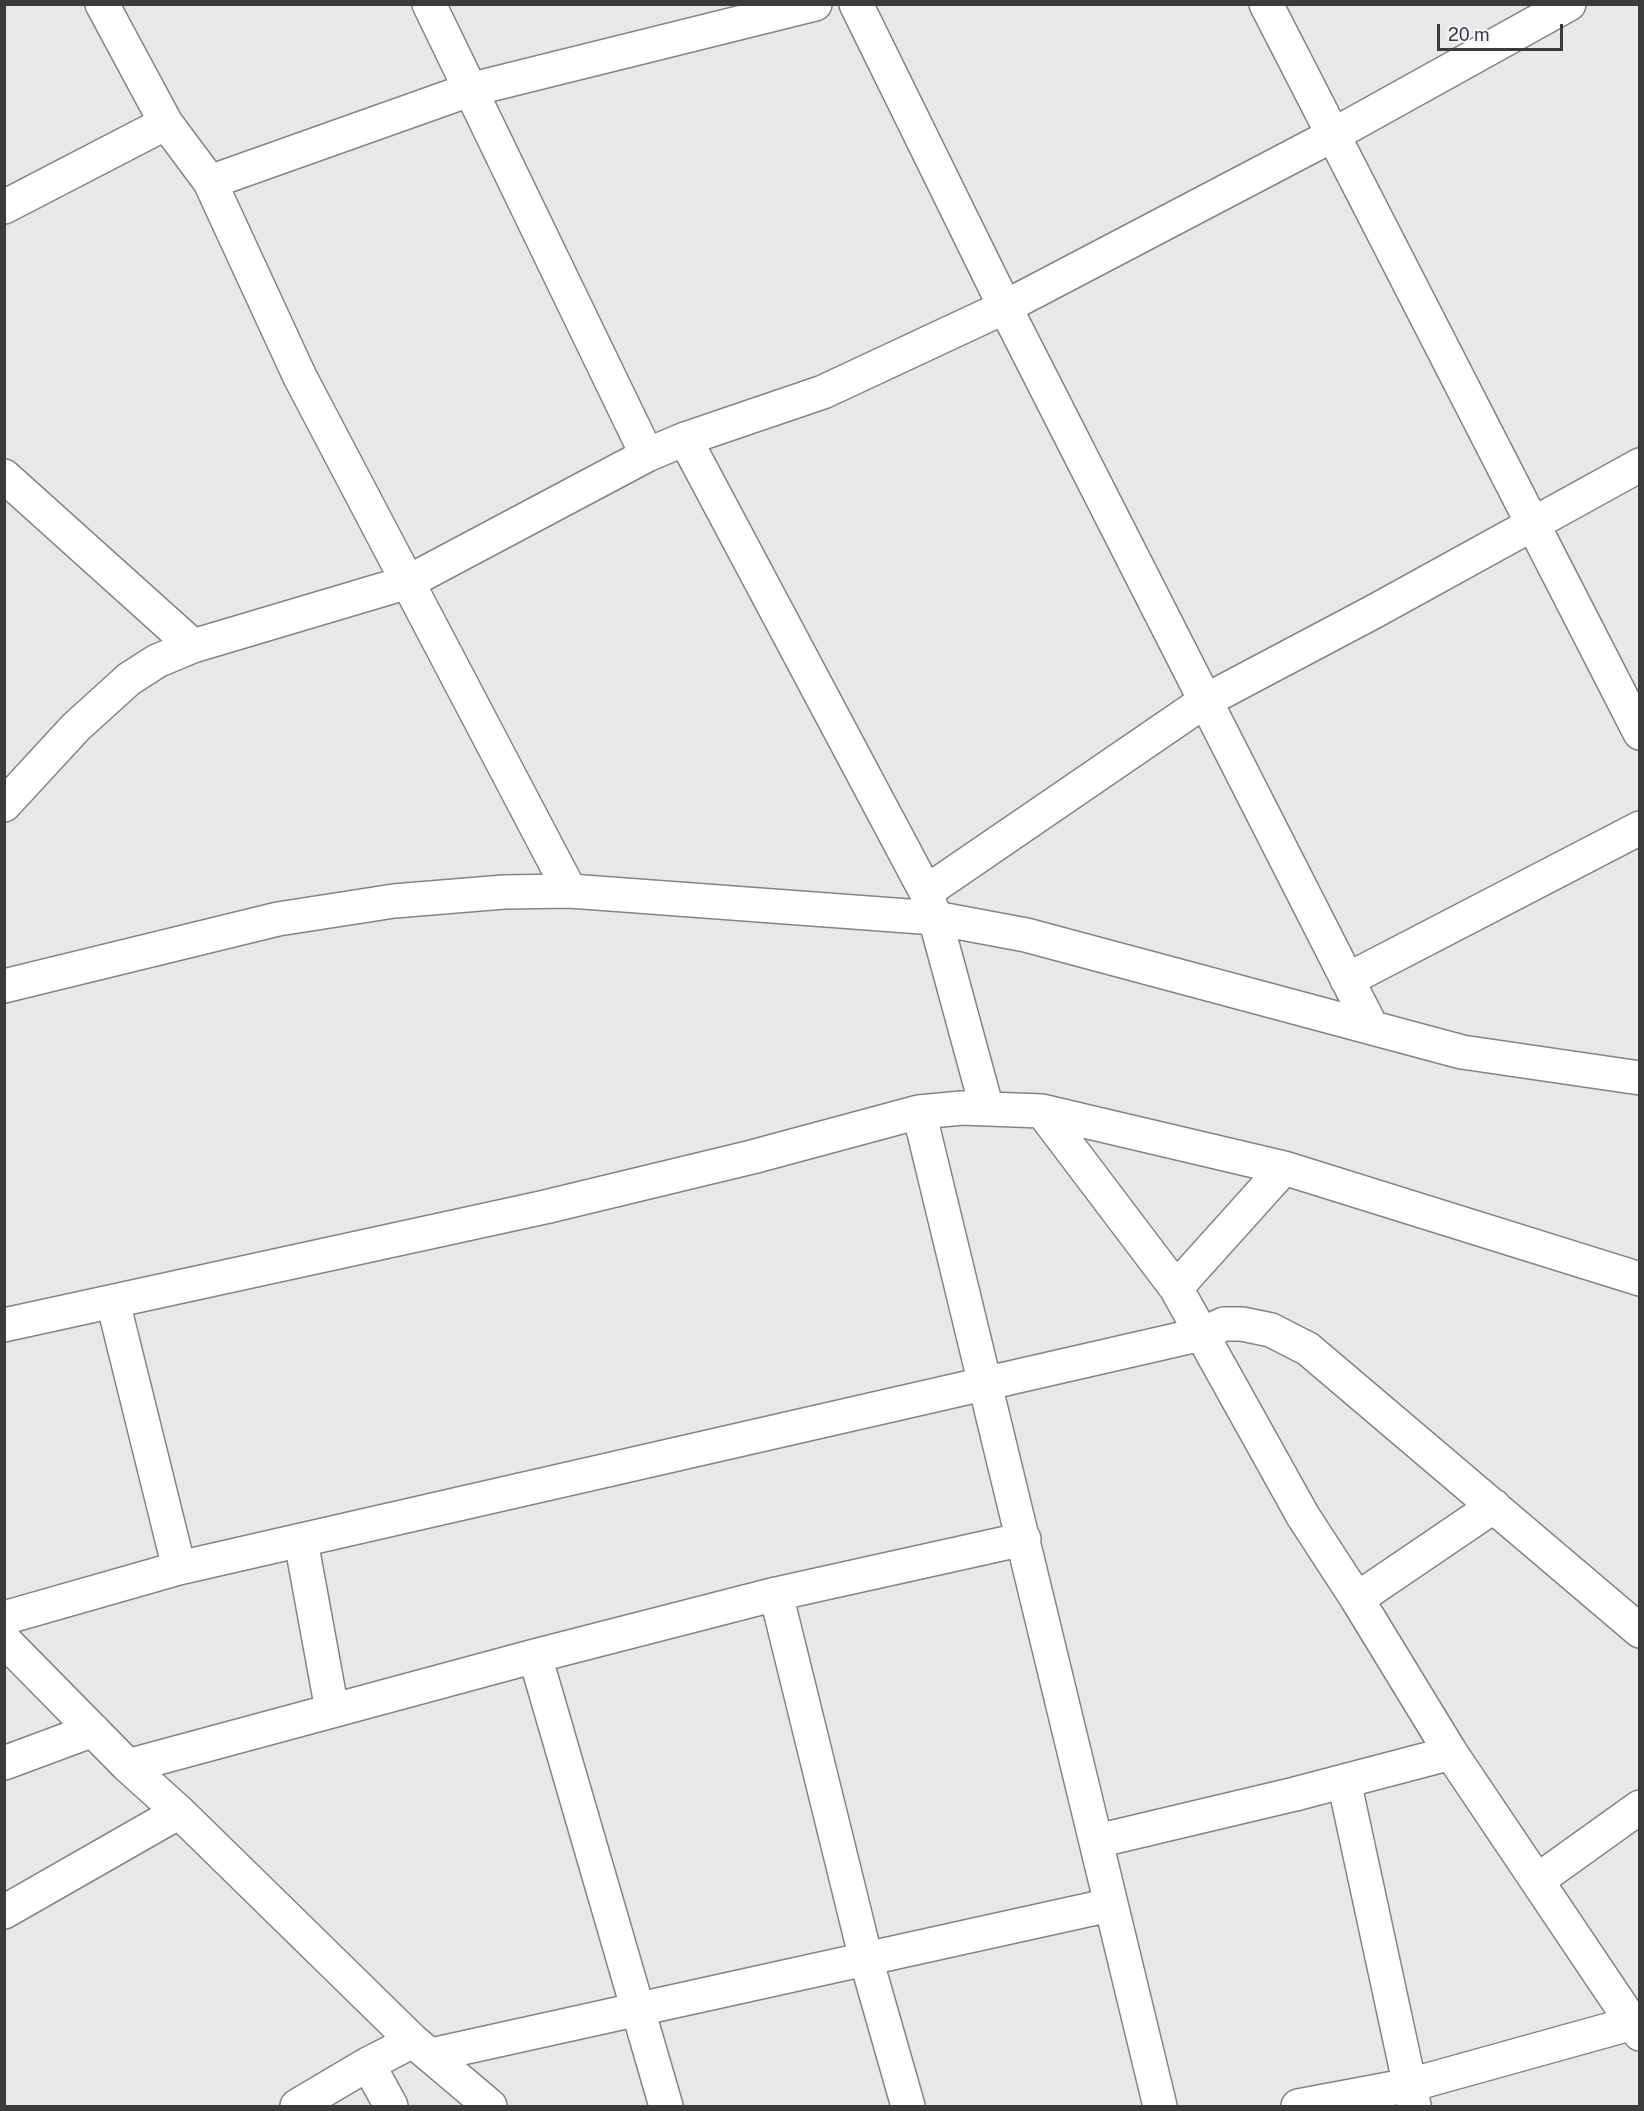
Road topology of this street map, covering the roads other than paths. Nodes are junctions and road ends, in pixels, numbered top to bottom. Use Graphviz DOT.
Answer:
graph roads {
  1 [pos="102,4"];
  2 [pos="429,4"];
  3 [pos="815,4"];
  4 [pos="856,4"];
  5 [pos="1266,4"];
  6 [pos="1569,4"];
  7 [pos="469,90"];
  8 [pos="166,123"];
  9 [pos="1333,135"];
  10 [pos="210,182"];
  11 [pos="4,207"];
  12 [pos="1005,307"];
  13 [pos="685,439"];
  14 [pos="647,455"];
  15 [pos="1640,465"];
  16 [pos="4,476"];
  17 [pos="1532,523"];
  18 [pos="408,582"];
  19 [pos="193,646"];
  20 [pos="1205,701"];
  21 [pos="1640,733"];
  22 [pos="4,805"];
  23 [pos="1640,828"];
  24 [pos="570,891"];
  25 [pos="931,905"];
  26 [pos="1347,980"];
  27 [pos="4,986"];
  28 [pos="1372,1028"];
  29 [pos="1640,1078"];
  30 [pos="987,1109"];
  31 [pos="1042,1111"];
  32 [pos="919,1112"];
  33 [pos="1284,1168"];
  34 [pos="1640,1279"];
  35 [pos="1176,1288"];
  36 [pos="113,1302"];
  37 [pos="4,1325"];
  38 [pos="1202,1334"];
  39 [pos="987,1384"];
  40 [pos="1494,1506"];
  41 [pos="1024,1539"];
  42 [pos="301,1541"];
  43 [pos="180,1568"];
  44 [pos="776,1594"];
  45 [pos="1356,1599"];
  46 [pos="4,1618"];
  47 [pos="1640,1631"];
  48 [pos="4,1640"];
  49 [pos="535,1656"];
  50 [pos="332,1710"];
  51 [pos="93,1730"];
  52 [pos="1451,1754"];
  53 [pos="4,1762"];
  54 [pos="128,1766"];
  55 [pos="1344,1781"];
  56 [pos="1640,1807"];
  57 [pos="179,1812"];
  58 [pos="1096,1841"];
  59 [pos="1538,1880"];
  60 [pos="1110,1905"];
  61 [pos="4,1912"];
  62 [pos="866,1959"];
  63 [pos="636,2008"];
  64 [pos="1636,2028"];
  65 [pos="422,2048"];
  66 [pos="368,2064"];
  67 [pos="1412,2096"];
  68 [pos="297,2106"];
  69 [pos="392,2106"];
  70 [pos="490,2106"];
  71 [pos="666,2106"];
  72 [pos="908,2106"];
  73 [pos="1160,2106"];
  74 [pos="1298,2106"];
  1 -- 8 [label="street"];
  2 -- 7 [label="street"];
  3 -- 7 [label="street"];
  4 -- 12 [label="street"];
  5 -- 9 [label="street"];
  6 -- 9 [label="street"];
  7 -- 10 [label="street"];
  7 -- 14 [label="street"];
  8 -- 10 [label="street"];
  8 -- 11 [label="street"];
  9 -- 12 [label="street"];
  9 -- 17 [label="street"];
  10 -- 18 [label="street"];
  12 -- 13 [label="street"];
  12 -- 20 [label="street"];
  13 -- 14 [label="street"];
  13 -- 25 [label="street"];
  14 -- 18 [label="street"];
  15 -- 17 [label="street"];
  16 -- 19 [label="street"];
  17 -- 20 [label="street"];
  17 -- 21 [label="street"];
  18 -- 19 [label="street"];
  18 -- 24 [label="street"];
  19 -- 22 [label="street"];
  20 -- 25 [label="street"];
  20 -- 26 [label="street"];
  23 -- 26 [label="street"];
  24 -- 25 [label="street"];
  24 -- 27 [label="street"];
  25 -- 28 [label="street"];
  25 -- 30 [label="street"];
  26 -- 28 [label="street"];
  28 -- 29 [label="street"];
  30 -- 31 [label="street"];
  30 -- 32 [label="street"];
  31 -- 33 [label="street"];
  31 -- 35 [label="street"];
  32 -- 36 [label="street"];
  32 -- 39 [label="street"];
  33 -- 34 [label="street"];
  33 -- 35 [label="street"];
  35 -- 38 [label="street"];
  36 -- 37 [label="street"];
  36 -- 43 [label="street"];
  38 -- 39 [label="street"];
  38 -- 40 [label="street"];
  38 -- 45 [label="street"];
  39 -- 41 [label="street"];
  39 -- 42 [label="street"];
  40 -- 45 [label="street"];
  40 -- 47 [label="street"];
  41 -- 44 [label="street"];
  41 -- 58 [label="street"];
  42 -- 43 [label="street"];
  42 -- 50 [label="street"];
  43 -- 46 [label="street"];
  44 -- 49 [label="street"];
  44 -- 62 [label="street"];
  45 -- 52 [label="street"];
  48 -- 51 [label="street"];
  49 -- 50 [label="street"];
  49 -- 63 [label="street"];
  50 -- 54 [label="street"];
  51 -- 53 [label="street"];
  51 -- 54 [label="street"];
  52 -- 55 [label="street"];
  52 -- 59 [label="street"];
  54 -- 57 [label="street"];
  55 -- 58 [label="street"];
  55 -- 67 [label="street"];
  56 -- 59 [label="street"];
  57 -- 61 [label="street"];
  57 -- 65 [label="street"];
  58 -- 60 [label="street"];
  59 -- 64 [label="street"];
  60 -- 62 [label="street"];
  60 -- 73 [label="street"];
  62 -- 63 [label="street"];
  62 -- 72 [label="street"];
  63 -- 65 [label="street"];
  63 -- 71 [label="street"];
  64 -- 67 [label="street"];
  65 -- 66 [label="street"];
  65 -- 70 [label="street"];
  66 -- 68 [label="street"];
  66 -- 69 [label="street"];
  67 -- 74 [label="street"];
}
